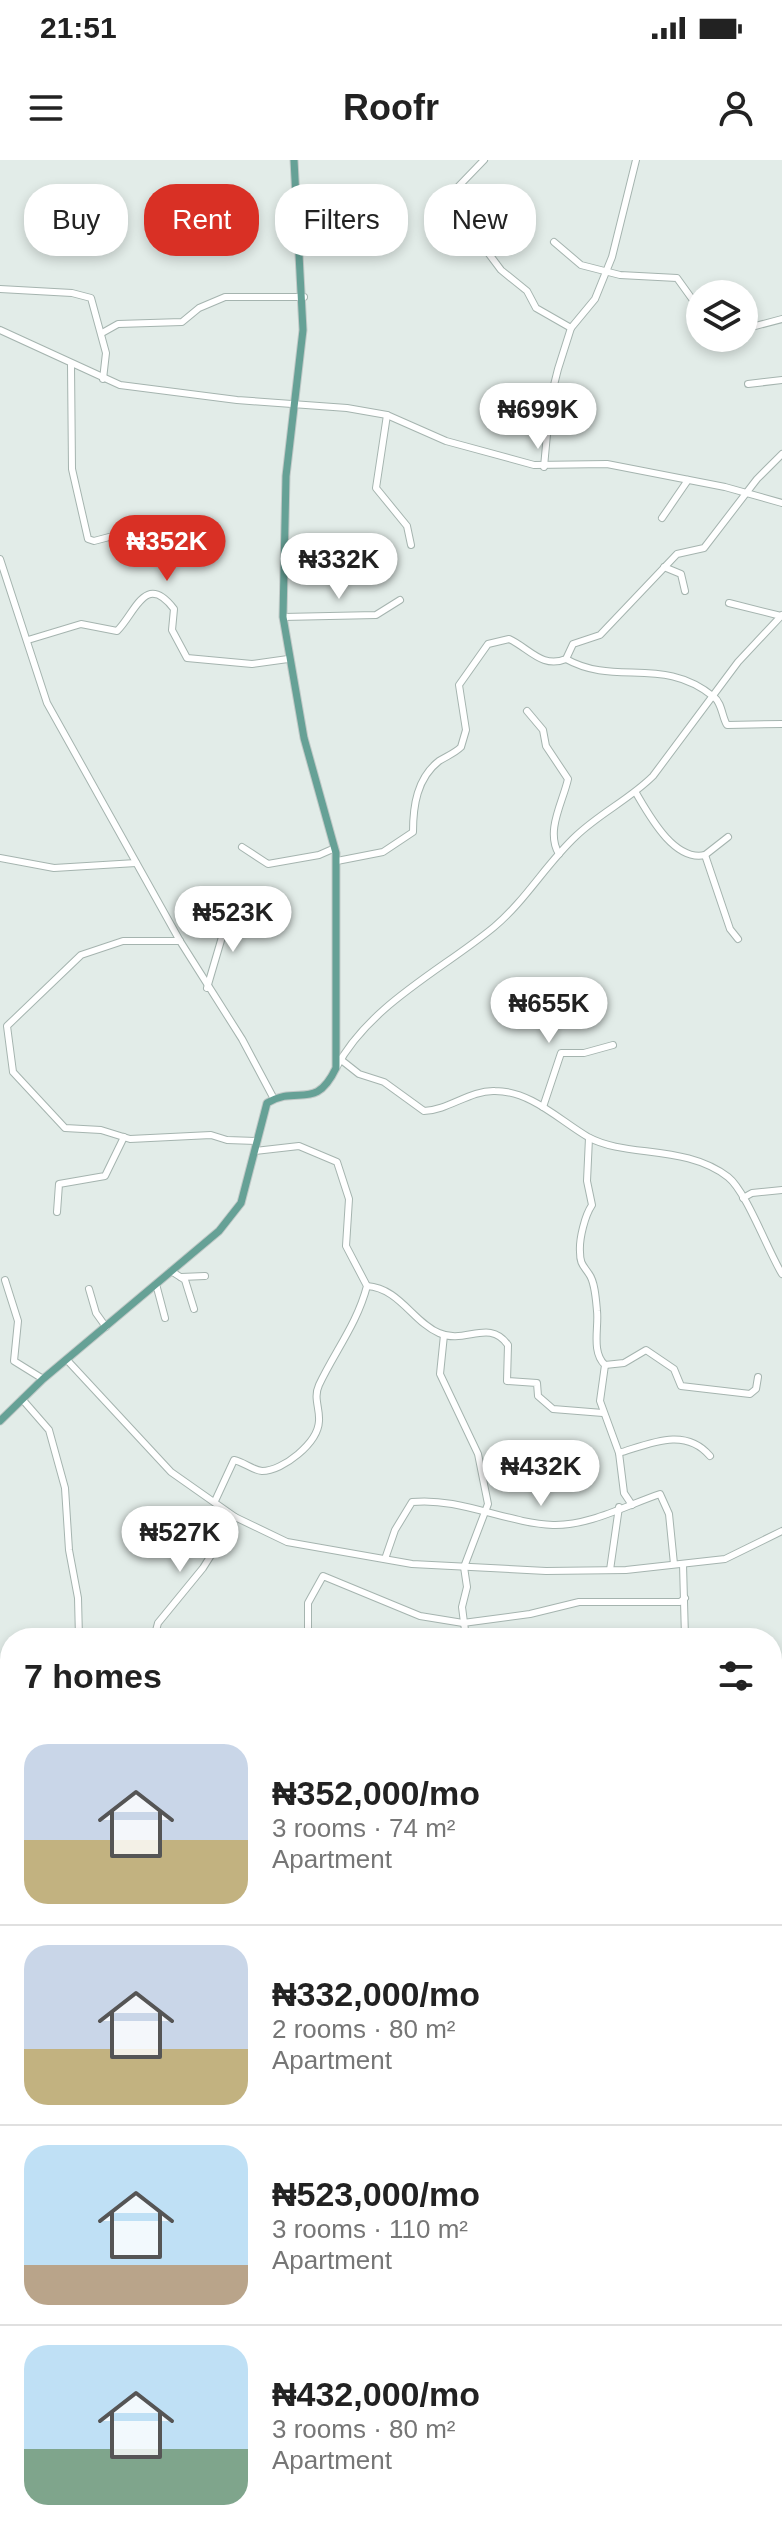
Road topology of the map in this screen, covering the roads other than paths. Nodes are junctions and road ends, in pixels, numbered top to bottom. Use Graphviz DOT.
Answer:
graph roads {
  1 [pos="294,160"];
  2 [pos="484,160"];
  3 [pos="636,160"];
  4 [pos="554,242"];
  5 [pos="607,271"];
  6 [pos="0,289"];
  7 [pos="686,291"];
  8 [pos="304,297"];
  9 [pos="782,319"];
  10 [pos="758,325"];
  11 [pos="571,328"];
  12 [pos="0,330"];
  13 [pos="102,333"];
  14 [pos="71,365"];
  15 [pos="103,379"];
  16 [pos="782,380"];
  17 [pos="748,384"];
  18 [pos="293,401"];
  19 [pos="387,415"];
  20 [pos="782,454"];
  21 [pos="544,467"];
  22 [pos="688,480"];
  23 [pos="747,493"];
  24 [pos="782,503"];
  25 [pos="662,518"];
  26 [pos="201,540"];
  27 [pos="411,545"];
  28 [pos="0,559"];
  29 [pos="664,567"];
  30 [pos="11,591"];
  31 [pos="685,591"];
  32 [pos="0,594"];
  33 [pos="400,600"];
  34 [pos="729,603"];
  35 [pos="781,616"];
  36 [pos="283,617"];
  37 [pos="28,640"];
  38 [pos="288,659"];
  39 [pos="566,659"];
  40 [pos="714,697"];
  41 [pos="527,711"];
  42 [pos="782,724"];
  43 [pos="636,793"];
  44 [pos="728,837"];
  45 [pos="242,847"];
  46 [pos="335,848"];
  47 [pos="559,854"];
  48 [pos="319,855"];
  49 [pos="705,855"];
  50 [pos="0,858"];
  51 [pos="337,860"];
  52 [pos="136,863"];
  53 [pos="219,915"];
  54 [pos="738,939"];
  55 [pos="180,941"];
  56 [pos="207,988"];
  57 [pos="613,1045"];
  58 [pos="340,1059"];
  59 [pos="336,1068"];
  60 [pos="274,1099"];
  61 [pos="543,1107"];
  62 [pos="124,1137"];
  63 [pos="589,1138"];
  64 [pos="257,1141"];
  65 [pos="255,1151"];
  66 [pos="782,1190"];
  67 [pos="743,1198"];
  68 [pos="57,1212"];
  69 [pos="171,1271"];
  70 [pos="782,1274"];
  71 [pos="205,1276"];
  72 [pos="181,1277"];
  73 [pos="5,1280"];
  74 [pos="156,1284"];
  75 [pos="367,1286"];
  76 [pos="89,1289"];
  77 [pos="194,1309"];
  78 [pos="165,1318"];
  79 [pos="106,1327"];
  80 [pos="444,1335"];
  81 [pos="67,1360"];
  82 [pos="605,1365"];
  83 [pos="758,1377"];
  84 [pos="43,1379"];
  85 [pos="22,1399"];
  86 [pos="603,1413"];
  87 [pos="0,1421"];
  88 [pos="619,1453"];
  89 [pos="710,1456"];
  90 [pos="215,1501"];
  91 [pos="632,1505"];
  92 [pos="619,1507"];
  93 [pos="488,1511"];
  94 [pos="235,1517"];
  95 [pos="782,1531"];
  96 [pos="385,1559"];
  97 [pos="674,1564"];
  98 [pos="683,1564"];
  99 [pos="464,1567"];
  100 [pos="610,1570"];
  101 [pos="685,1598"];
  102 [pos="463,1623"];
  103 [pos="79,1628"];
  104 [pos="157,1628"];
  105 [pos="308,1628"];
  106 [pos="464,1628"];
  107 [pos="685,1628"];
  1 -- 8 [label="main road"];
  2 -- 11 [label="street"];
  3 -- 5 [label="street"];
  4 -- 5 [label="street"];
  5 -- 7 [label="street"];
  5 -- 11 [label="street"];
  6 -- 13 [label="street"];
  8 -- 13 [label="street"];
  8 -- 18 [label="main road"];
  9 -- 10 [label="street"];
  11 -- 21 [label="street"];
  12 -- 14 [label="street"];
  13 -- 15 [label="street"];
  14 -- 15 [label="street"];
  14 -- 26 [label="street"];
  15 -- 18 [label="street"];
  16 -- 17 [label="street"];
  18 -- 19 [label="street"];
  18 -- 36 [label="main road"];
  19 -- 21 [label="street"];
  19 -- 27 [label="street"];
  20 -- 23 [label="street"];
  21 -- 22 [label="street"];
  22 -- 23 [label="street"];
  22 -- 25 [label="street"];
  23 -- 24 [label="street"];
  23 -- 29 [label="street"];
  28 -- 30 [label="street"];
  29 -- 31 [label="street"];
  29 -- 39 [label="street"];
  30 -- 32 [label="street"];
  30 -- 37 [label="street"];
  33 -- 36 [label="street"];
  34 -- 35 [label="street"];
  35 -- 40 [label="street"];
  36 -- 38 [label="main road"];
  37 -- 38 [label="street"];
  37 -- 52 [label="street"];
  38 -- 46 [label="main road"];
  39 -- 40 [label="street"];
  39 -- 51 [label="street"];
  40 -- 42 [label="street"];
  40 -- 43 [label="street"];
  41 -- 47 [label="street"];
  43 -- 47 [label="street"];
  43 -- 49 [label="street"];
  44 -- 49 [label="street"];
  45 -- 48 [label="street"];
  46 -- 48 [label="street"];
  46 -- 51 [label="main road"];
  47 -- 58 [label="street"];
  48 -- 51 [label="street"];
  49 -- 54 [label="street"];
  50 -- 52 [label="street"];
  51 -- 59 [label="main road"];
  52 -- 55 [label="street"];
  53 -- 56 [label="street"];
  55 -- 56 [label="street"];
  55 -- 62 [label="street"];
  56 -- 60 [label="street"];
  57 -- 61 [label="street"];
  58 -- 59 [label="street"];
  58 -- 61 [label="street"];
  59 -- 60 [label="main road"];
  60 -- 64 [label="main road"];
  61 -- 63 [label="street"];
  62 -- 64 [label="street"];
  62 -- 68 [label="street"];
  63 -- 67 [label="street"];
  63 -- 82 [label="street"];
  64 -- 65 [label="main road"];
  65 -- 69 [label="main road"];
  65 -- 75 [label="street"];
  66 -- 67 [label="street"];
  67 -- 70 [label="street"];
  69 -- 72 [label="street"];
  69 -- 74 [label="main road"];
  71 -- 72 [label="street"];
  72 -- 77 [label="street"];
  73 -- 84 [label="street"];
  74 -- 78 [label="street"];
  74 -- 79 [label="main road"];
  75 -- 80 [label="street"];
  75 -- 90 [label="street"];
  76 -- 79 [label="street"];
  79 -- 81 [label="main road"];
  80 -- 86 [label="street"];
  80 -- 93 [label="street"];
  81 -- 84 [label="main road"];
  81 -- 90 [label="street"];
  82 -- 83 [label="street"];
  82 -- 86 [label="street"];
  84 -- 85 [label="main road"];
  85 -- 87 [label="main road"];
  85 -- 103 [label="street"];
  86 -- 88 [label="street"];
  88 -- 89 [label="street"];
  88 -- 91 [label="street"];
  90 -- 94 [label="street"];
  91 -- 92 [label="street"];
  91 -- 97 [label="street"];
  92 -- 93 [label="street"];
  92 -- 100 [label="street"];
  93 -- 96 [label="street"];
  93 -- 99 [label="street"];
  94 -- 96 [label="street"];
  94 -- 104 [label="street"];
  95 -- 98 [label="street"];
  96 -- 99 [label="street"];
  97 -- 98 [label="street"];
  97 -- 100 [label="street"];
  98 -- 101 [label="street"];
  99 -- 100 [label="street"];
  99 -- 102 [label="street"];
  101 -- 102 [label="street"];
  101 -- 107 [label="street"];
  102 -- 105 [label="street"];
  102 -- 106 [label="street"];
}
